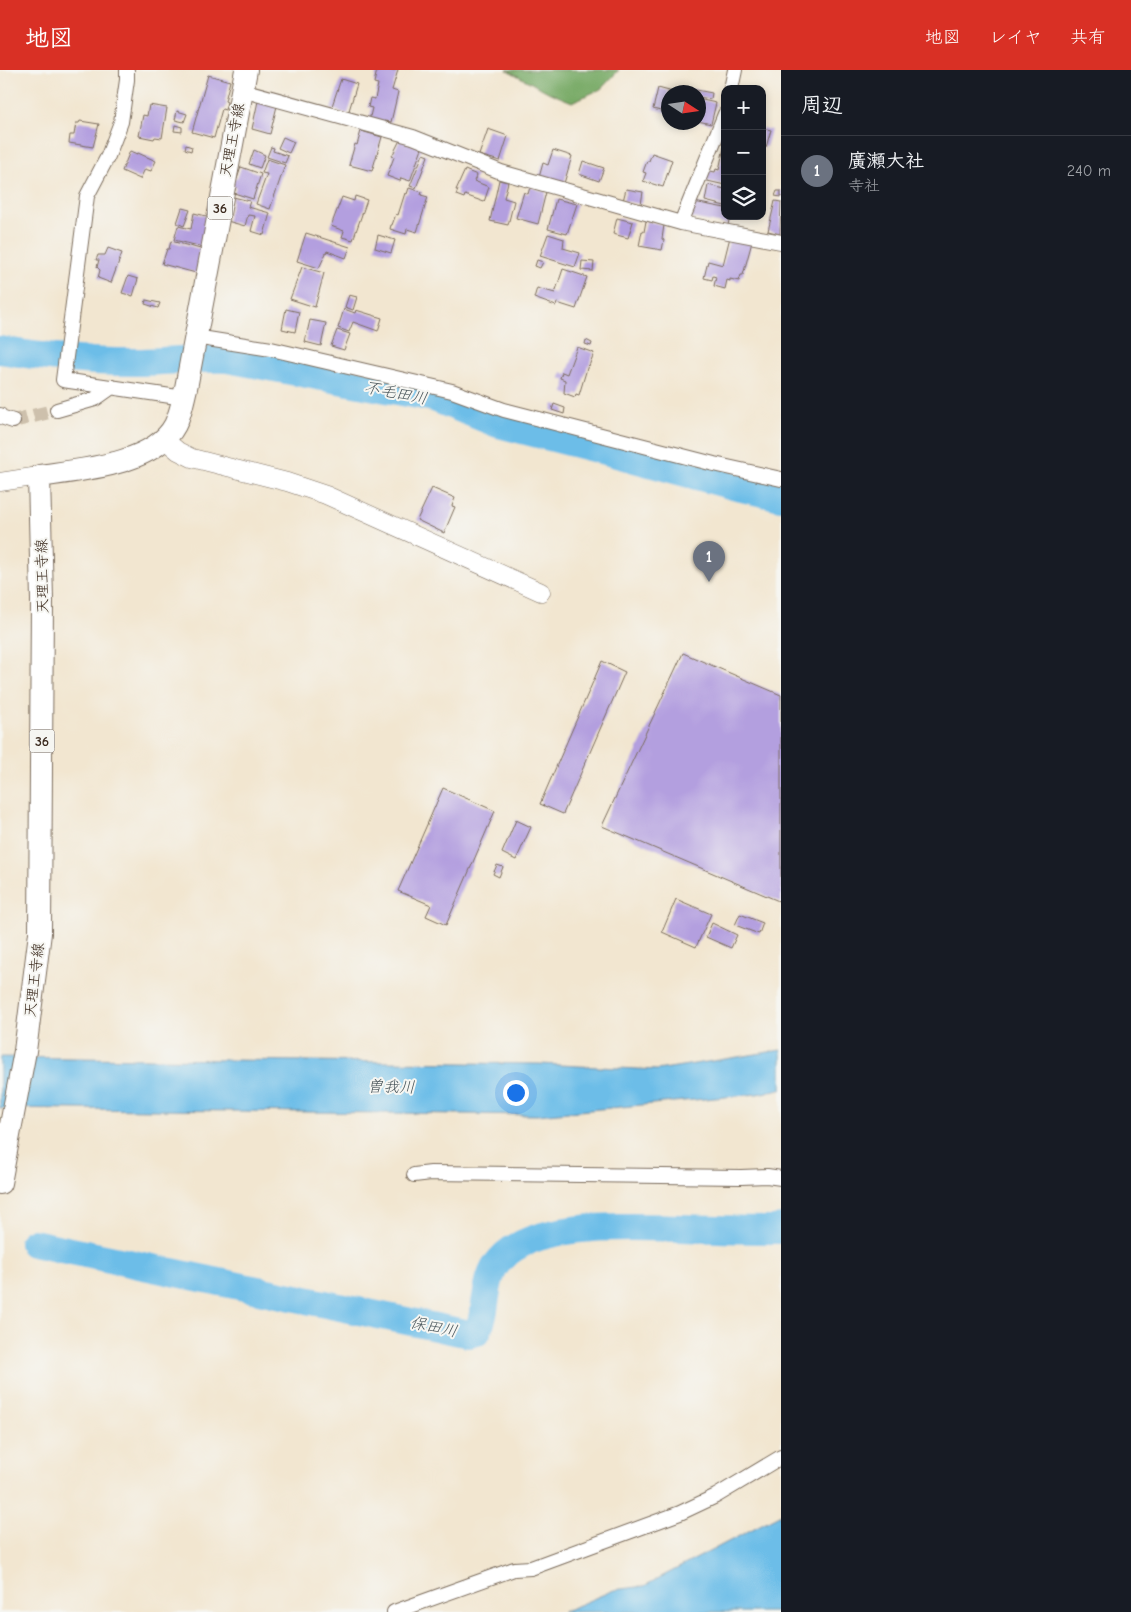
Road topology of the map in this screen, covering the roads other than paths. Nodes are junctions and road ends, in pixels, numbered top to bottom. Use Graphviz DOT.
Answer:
graph roads {
  1 [pos="126,70"];
  2 [pos="735,70"];
  3 [pos="244,80"];
  4 [pos="732,85"];
  5 [pos="721,124"];
  6 [pos="681,223"];
  7 [pos="781,242"];
  8 [pos="194,342"];
  9 [pos="112,387"];
  10 [pos="184,398"];
  11 [pos="57,410"];
  12 [pos="164,439"];
  13 [pos="39,476"];
  14 [pos="781,479"];
  15 [pos="0,482"];
  16 [pos="541,592"];
  17 [pos="2,1174"];
  18 [pos="414,1174"];
  19 [pos="781,1178"];
  20 [pos="781,1457"];
  21 [pos="394,1612"];
  1 -- 9 [label="street"];
  2 -- 4 [label="street"];
  3 -- 6 [label="street"];
  3 -- 8 [label="main road, 天理王寺線 / 36"];
  5 -- 6 [label="street"];
  6 -- 7 [label="street"];
  8 -- 10 [label="main road, 天理王寺線 / 36"];
  8 -- 14 [label="street"];
  9 -- 10 [label="street"];
  9 -- 11 [label="street"];
  10 -- 12 [label="main road, 天理王寺線 / 36"];
  12 -- 13 [label="main road, 天理王寺線 / 36"];
  12 -- 16 [label="street"];
  13 -- 15 [label="street"];
  13 -- 17 [label="main road, 天理王寺線 / 36"];
  18 -- 19 [label="street"];
  20 -- 21 [label="street"];
}
